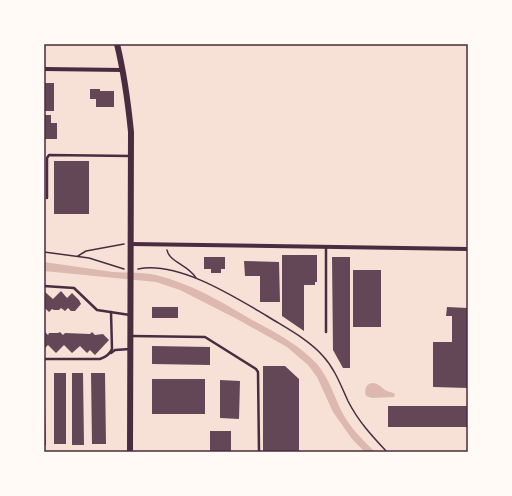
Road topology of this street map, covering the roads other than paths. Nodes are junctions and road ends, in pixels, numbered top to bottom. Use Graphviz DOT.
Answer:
graph roads {
  1 [pos="117,44"];
  2 [pos="44,69"];
  3 [pos="124,70"];
  4 [pos="130,156"];
  5 [pos="47,198"];
  6 [pos="130,244"];
  7 [pos="326,247"];
  8 [pos="468,249"];
  9 [pos="44,286"];
  10 [pos="111,312"];
  11 [pos="130,315"];
  12 [pos="326,332"];
  13 [pos="130,336"];
  14 [pos="112,347"];
  15 [pos="130,349"];
  16 [pos="115,350"];
  17 [pos="110,353"];
  18 [pos="44,359"];
  19 [pos="130,452"];
  20 [pos="259,452"];
  1 -- 3 [label="street"];
  2 -- 3 [label="street"];
  3 -- 4 [label="street"];
  4 -- 5 [label="lane"];
  4 -- 6 [label="street"];
  6 -- 7 [label="street"];
  6 -- 11 [label="street"];
  7 -- 8 [label="street"];
  7 -- 12 [label="lane"];
  9 -- 10 [label="lane"];
  10 -- 11 [label="lane"];
  10 -- 14 [label="lane"];
  11 -- 13 [label="street"];
  13 -- 15 [label="street"];
  13 -- 20 [label="lane"];
  14 -- 16 [label="lane"];
  14 -- 17 [label="lane"];
  15 -- 16 [label="lane"];
  15 -- 19 [label="street"];
  16 -- 17 [label="lane"];
  17 -- 18 [label="lane"];
}
